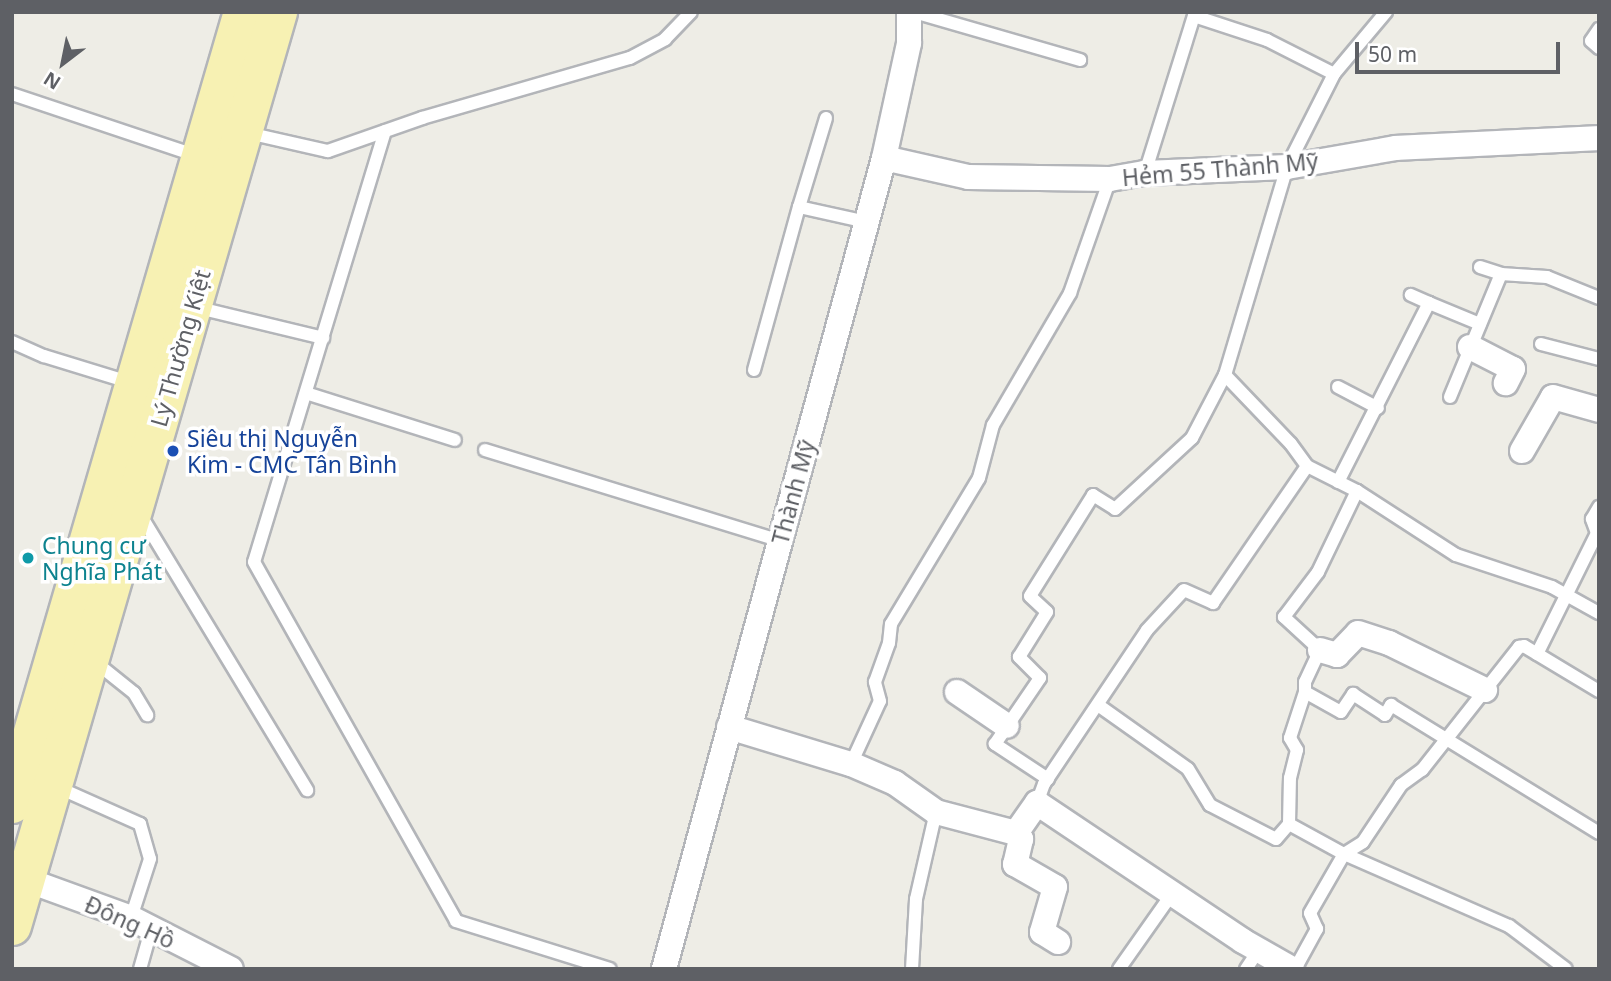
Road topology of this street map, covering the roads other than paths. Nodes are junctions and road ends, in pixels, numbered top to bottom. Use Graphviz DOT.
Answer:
graph roads {
  1 [pos="243,12"];
  2 [pos="278,12"];
  3 [pos="691,12"];
  4 [pos="911,12"];
  5 [pos="1386,12"];
  6 [pos="1194,14"];
  7 [pos="1599,29"];
  8 [pos="1599,48"];
  9 [pos="1080,60"];
  10 [pos="1334,74"];
  11 [pos="12,94"];
  12 [pos="826,118"];
  13 [pos="384,131"];
  14 [pos="222,133"];
  15 [pos="1599,138"];
  16 [pos="884,158"];
  17 [pos="1287,167"];
  18 [pos="1145,173"];
  19 [pos="1110,179"];
  20 [pos="799,207"];
  21 [pos="867,222"];
  22 [pos="1480,267"];
  23 [pos="1501,274"];
  24 [pos="1411,295"];
  25 [pos="1599,298"];
  26 [pos="176,303"];
  27 [pos="1429,303"];
  28 [pos="1480,324"];
  29 [pos="323,338"];
  30 [pos="12,342"];
  31 [pos="1541,344"];
  32 [pos="1471,347"];
  33 [pos="1599,359"];
  34 [pos="754,370"];
  35 [pos="1225,375"];
  36 [pos="1506,383"];
  37 [pos="135,385"];
  38 [pos="1338,387"];
  39 [pos="306,393"];
  40 [pos="1450,397"];
  41 [pos="1378,408"];
  42 [pos="1599,410"];
  43 [pos="455,440"];
  44 [pos="485,450"];
  45 [pos="1522,451"];
  46 [pos="1307,467"];
  47 [pos="1338,482"];
  48 [pos="1357,491"];
  49 [pos="135,505"];
  50 [pos="1599,507"];
  51 [pos="780,541"];
  52 [pos="1568,594"];
  53 [pos="1599,613"];
  54 [pos="1321,650"];
  55 [pos="1537,654"];
  56 [pos="90,658"];
  57 [pos="1485,690"];
  58 [pos="1599,691"];
  59 [pos="957,692"];
  60 [pos="1305,692"];
  61 [pos="1098,705"];
  62 [pos="147,715"];
  63 [pos="1007,726"];
  64 [pos="729,727"];
  65 [pos="1447,739"];
  66 [pos="851,765"];
  67 [pos="1048,779"];
  68 [pos="53,785"];
  69 [pos="307,790"];
  70 [pos="12,803"];
  71 [pos="1037,803"];
  72 [pos="936,812"];
  73 [pos="1289,824"];
  74 [pos="1016,833"];
  75 [pos="1599,833"];
  76 [pos="1344,854"];
  77 [pos="19,877"];
  78 [pos="1172,894"];
  79 [pos="141,924"];
  80 [pos="12,926"];
  81 [pos="1058,942"];
  82 [pos="1252,959"];
  83 [pos="140,969"];
  84 [pos="232,969"];
  85 [pos="610,969"];
  86 [pos="664,969"];
  87 [pos="912,969"];
  88 [pos="1119,969"];
  89 [pos="1294,969"];
  90 [pos="1566,969"];
  1 -- 14 [label="main road, Lý Thường Kiệt"];
  2 -- 14 [label="main road, Lý Thường Kiệt"];
  3 -- 13 [label="lane"];
  4 -- 9 [label="lane"];
  4 -- 16 [label="street, Thành Mỹ"];
  5 -- 10 [label="lane"];
  6 -- 10 [label="lane"];
  6 -- 18 [label="lane"];
  7 -- 8 [label="lane"];
  10 -- 17 [label="lane"];
  11 -- 14 [label="lane"];
  12 -- 20 [label="lane"];
  13 -- 14 [label="lane"];
  13 -- 29 [label="lane"];
  14 -- 26 [label="main road, Lý Thường Kiệt"];
  15 -- 17 [label="street, Hẻm 55 Thành Mỹ"];
  16 -- 19 [label="street, Hẻm 55 Thành Mỹ"];
  16 -- 21 [label="street, Thành Mỹ"];
  17 -- 18 [label="street, Hẻm 55 Thành Mỹ"];
  17 -- 35 [label="lane"];
  18 -- 19 [label="street, Hẻm 55 Thành Mỹ"];
  19 -- 66 [label="lane"];
  20 -- 21 [label="lane"];
  20 -- 34 [label="lane"];
  21 -- 51 [label="street, Thành Mỹ"];
  22 -- 23 [label="lane"];
  23 -- 25 [label="lane"];
  23 -- 28 [label="lane"];
  24 -- 27 [label="lane"];
  26 -- 29 [label="lane"];
  26 -- 37 [label="main road, Lý Thường Kiệt"];
  26 -- 49 [label="main road, Lý Thường Kiệt"];
  27 -- 28 [label="lane"];
  27 -- 41 [label="lane"];
  28 -- 32 [label="lane"];
  29 -- 39 [label="lane"];
  30 -- 37 [label="lane"];
  31 -- 33 [label="lane"];
  32 -- 36 [label="street"];
  32 -- 40 [label="lane"];
  35 -- 46 [label="lane"];
  35 -- 63 [label="lane"];
  37 -- 70 [label="main road, Lý Thường Kiệt"];
  38 -- 41 [label="lane"];
  39 -- 43 [label="lane"];
  39 -- 85 [label="lane"];
  41 -- 47 [label="lane"];
  42 -- 45 [label="street"];
  44 -- 51 [label="lane"];
  46 -- 47 [label="lane"];
  46 -- 61 [label="lane"];
  47 -- 48 [label="lane"];
  48 -- 52 [label="lane"];
  48 -- 54 [label="lane"];
  49 -- 56 [label="main road, Lý Thường Kiệt"];
  49 -- 69 [label="lane"];
  50 -- 52 [label="lane"];
  51 -- 64 [label="street, Thành Mỹ"];
  52 -- 53 [label="lane"];
  52 -- 55 [label="lane"];
  54 -- 57 [label="street"];
  54 -- 60 [label="lane"];
  55 -- 57 [label="lane"];
  55 -- 58 [label="lane"];
  56 -- 62 [label="lane"];
  56 -- 68 [label="main road, Lý Thường Kiệt"];
  57 -- 65 [label="lane"];
  59 -- 63 [label="street"];
  60 -- 65 [label="lane"];
  60 -- 73 [label="lane"];
  61 -- 67 [label="lane"];
  61 -- 73 [label="lane"];
  63 -- 67 [label="lane"];
  64 -- 66 [label="street"];
  64 -- 86 [label="street, Thành Mỹ"];
  65 -- 75 [label="lane"];
  65 -- 76 [label="lane"];
  66 -- 72 [label="street"];
  67 -- 71 [label="lane"];
  68 -- 77 [label="main road, Lý Thường Kiệt"];
  68 -- 79 [label="lane"];
  71 -- 74 [label="street"];
  71 -- 78 [label="street"];
  72 -- 74 [label="street"];
  72 -- 87 [label="lane"];
  73 -- 76 [label="lane"];
  74 -- 81 [label="street"];
  76 -- 89 [label="lane"];
  76 -- 90 [label="lane"];
  77 -- 79 [label="street, Đông Hồ"];
  77 -- 80 [label="main road, Lý Thường Kiệt"];
  78 -- 82 [label="street"];
  78 -- 88 [label="lane"];
  79 -- 83 [label="lane"];
  79 -- 84 [label="street, Đông Hồ"];
  82 -- 89 [label="street"];
}
